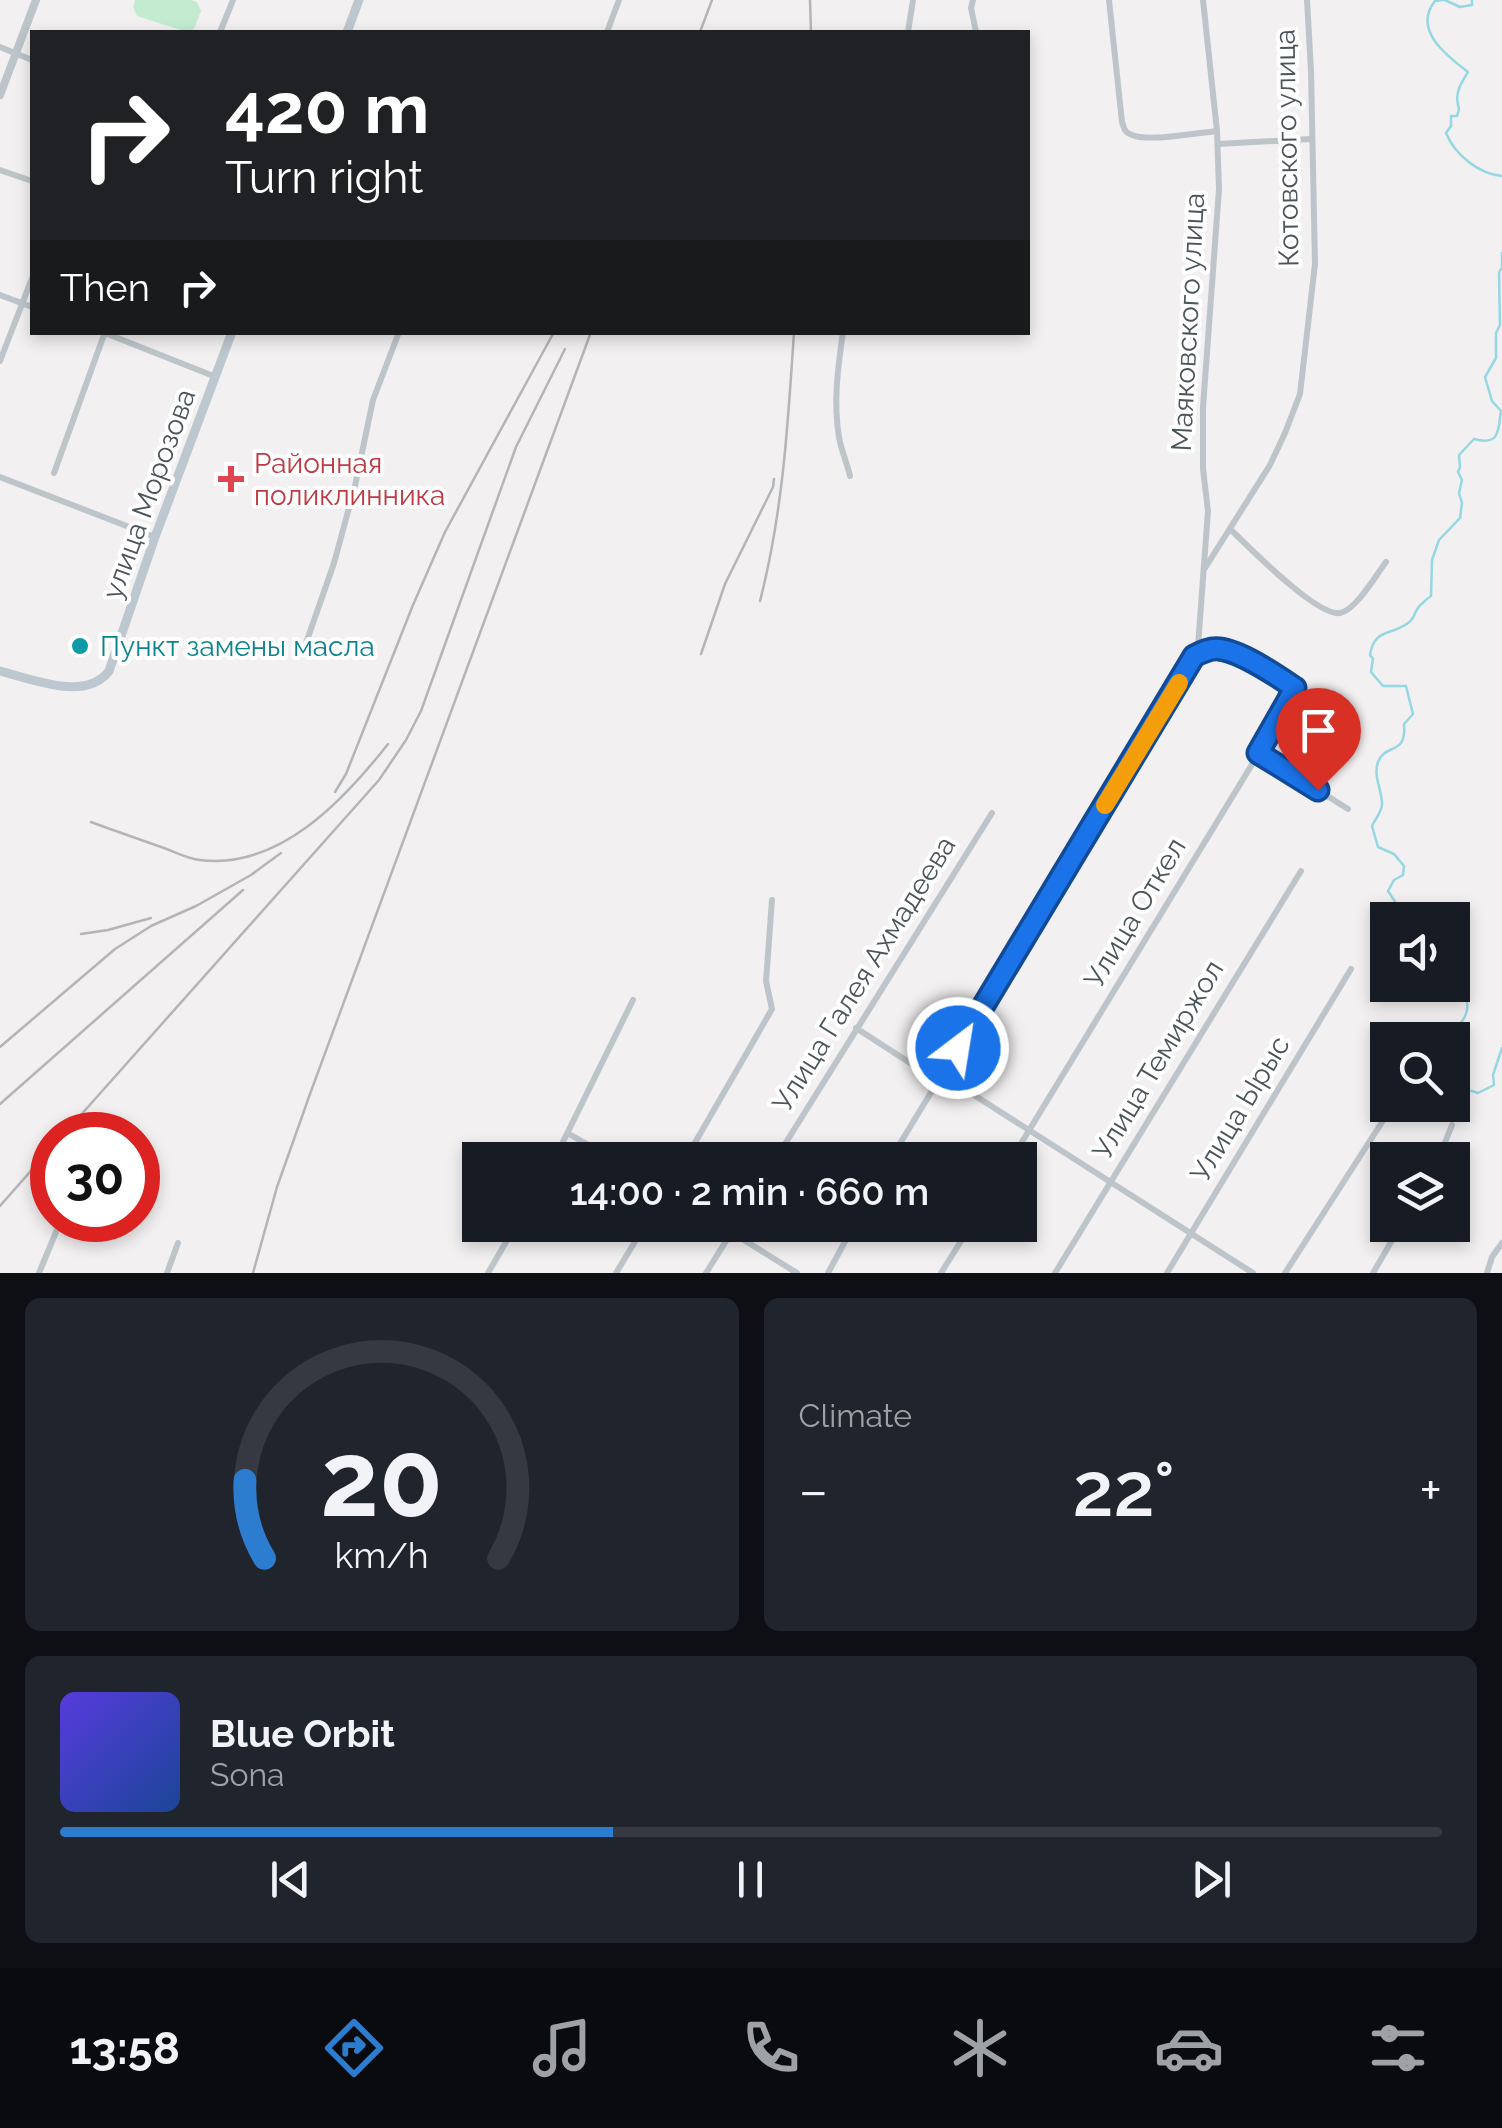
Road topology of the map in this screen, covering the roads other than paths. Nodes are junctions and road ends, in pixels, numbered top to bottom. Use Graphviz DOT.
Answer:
graph roads {
  1 [pos="36,0"];
  2 [pos="233,0"];
  3 [pos="359,0"];
  4 [pos="619,0"];
  5 [pos="913,0"];
  6 [pos="974,0"];
  7 [pos="1109,0"];
  8 [pos="1202,0"];
  9 [pos="1307,0"];
  10 [pos="221,30"];
  11 [pos="348,30"];
  12 [pos="609,30"];
  13 [pos="908,30"];
  14 [pos="976,30"];
  15 [pos="0,47"];
  16 [pos="16,54"];
  17 [pos="30,59"];
  18 [pos="0,95"];
  19 [pos="1217,131"];
  20 [pos="1311,139"];
  21 [pos="1218,144"];
  22 [pos="0,170"];
  23 [pos="30,180"];
  24 [pos="30,284"];
  25 [pos="0,295"];
  26 [pos="23,303"];
  27 [pos="30,306"];
  28 [pos="103,335"];
  29 [pos="109,335"];
  30 [pos="231,335"];
  31 [pos="398,335"];
  32 [pos="843,335"];
  33 [pos="0,362"];
  34 [pos="216,377"];
  35 [pos="54,473"];
  36 [pos="850,476"];
  37 [pos="0,477"];
  38 [pos="1230,529"];
  39 [pos="156,537"];
  40 [pos="1386,562"];
  41 [pos="1204,570"];
  42 [pos="305,646"];
  43 [pos="1194,656"];
  44 [pos="0,672"];
  45 [pos="1258,753"];
  46 [pos="1348,809"];
  47 [pos="992,813"];
  48 [pos="1301,870"];
  49 [pos="772,900"];
  50 [pos="1352,969"];
  51 [pos="633,1000"];
  52 [pos="856,1028"];
  53 [pos="938,1081"];
  54 [pos="1383,1122"];
  55 [pos="1452,1125"];
  56 [pos="1029,1130"];
  57 [pos="569,1134"];
  58 [pos="564,1142"];
  59 [pos="583,1142"];
  60 [pos="695,1142"];
  61 [pos="786,1142"];
  62 [pos="901,1142"];
  63 [pos="1022,1142"];
  64 [pos="1445,1142"];
  65 [pos="1109,1183"];
  66 [pos="1191,1234"];
  67 [pos="52,1242"];
  68 [pos="506,1242"];
  69 [pos="635,1242"];
  70 [pos="726,1242"];
  71 [pos="753,1242"];
  72 [pos="845,1242"];
  73 [pos="960,1242"];
  74 [pos="1391,1242"];
  75 [pos="178,1243"];
  76 [pos="1502,1243"];
  77 [pos="39,1273"];
  78 [pos="167,1273"];
  79 [pos="488,1273"];
  80 [pos="616,1273"];
  81 [pos="706,1273"];
  82 [pos="798,1273"];
  83 [pos="828,1273"];
  84 [pos="941,1273"];
  85 [pos="1055,1273"];
  86 [pos="1167,1273"];
  87 [pos="1253,1273"];
  88 [pos="1285,1273"];
  89 [pos="1373,1273"];
  90 [pos="1487,1273"];
  1 -- 16 [label="street"];
  2 -- 10 [label="street"];
  3 -- 11 [label="main road"];
  4 -- 12 [label="street"];
  5 -- 13 [label="street"];
  6 -- 14 [label="street"];
  7 -- 19 [label="street"];
  8 -- 19 [label="street, Маяковского улица"];
  9 -- 20 [label="street, Котовского улица"];
  15 -- 16 [label="street"];
  16 -- 17 [label="street"];
  16 -- 18 [label="street"];
  19 -- 21 [label="street, Маяковского улица"];
  20 -- 21 [label="street"];
  20 -- 38 [label="street, Котовского улица"];
  21 -- 41 [label="street, Маяковского улица"];
  22 -- 23 [label="street"];
  24 -- 26 [label="street"];
  25 -- 26 [label="street"];
  26 -- 27 [label="street"];
  26 -- 33 [label="street"];
  28 -- 35 [label="street"];
  29 -- 34 [label="street"];
  30 -- 34 [label="main road, улица Морозова"];
  31 -- 42 [label="street"];
  32 -- 36 [label="street"];
  34 -- 39 [label="main road, улица Морозова"];
  37 -- 39 [label="street"];
  38 -- 40 [label="street"];
  38 -- 41 [label="street, Котовского улица"];
  39 -- 44 [label="main road, улица Морозова"];
  41 -- 43 [label="street, Маяковского улица"];
  43 -- 45 [label="street, Улица Откел"];
  43 -- 53 [label="street, Маяковского улица"];
  45 -- 46 [label="street"];
  45 -- 56 [label="street, Улица Откел"];
  47 -- 52 [label="street, Улица Галея Ахмадеева"];
  48 -- 65 [label="street, Улица Темиржол"];
  49 -- 60 [label="street"];
  50 -- 66 [label="street, Улица Ырыс"];
  51 -- 57 [label="street"];
  52 -- 53 [label="street"];
  52 -- 61 [label="street, Улица Галея Ахмадеева"];
  53 -- 56 [label="street"];
  53 -- 62 [label="street, Маяковского улица"];
  54 -- 88 [label="street"];
  55 -- 64 [label="street"];
  56 -- 63 [label="street, Улица Откел"];
  56 -- 65 [label="street"];
  57 -- 58 [label="street"];
  57 -- 59 [label="street"];
  65 -- 66 [label="street"];
  65 -- 85 [label="street, Улица Темиржол"];
  66 -- 86 [label="street, Улица Ырыс"];
  66 -- 87 [label="street"];
  67 -- 77 [label="street"];
  68 -- 79 [label="street"];
  69 -- 80 [label="street"];
  70 -- 81 [label="street"];
  71 -- 82 [label="street"];
  72 -- 83 [label="street"];
  73 -- 84 [label="street"];
  74 -- 89 [label="street"];
  75 -- 78 [label="street"];
  76 -- 90 [label="street"];
}
